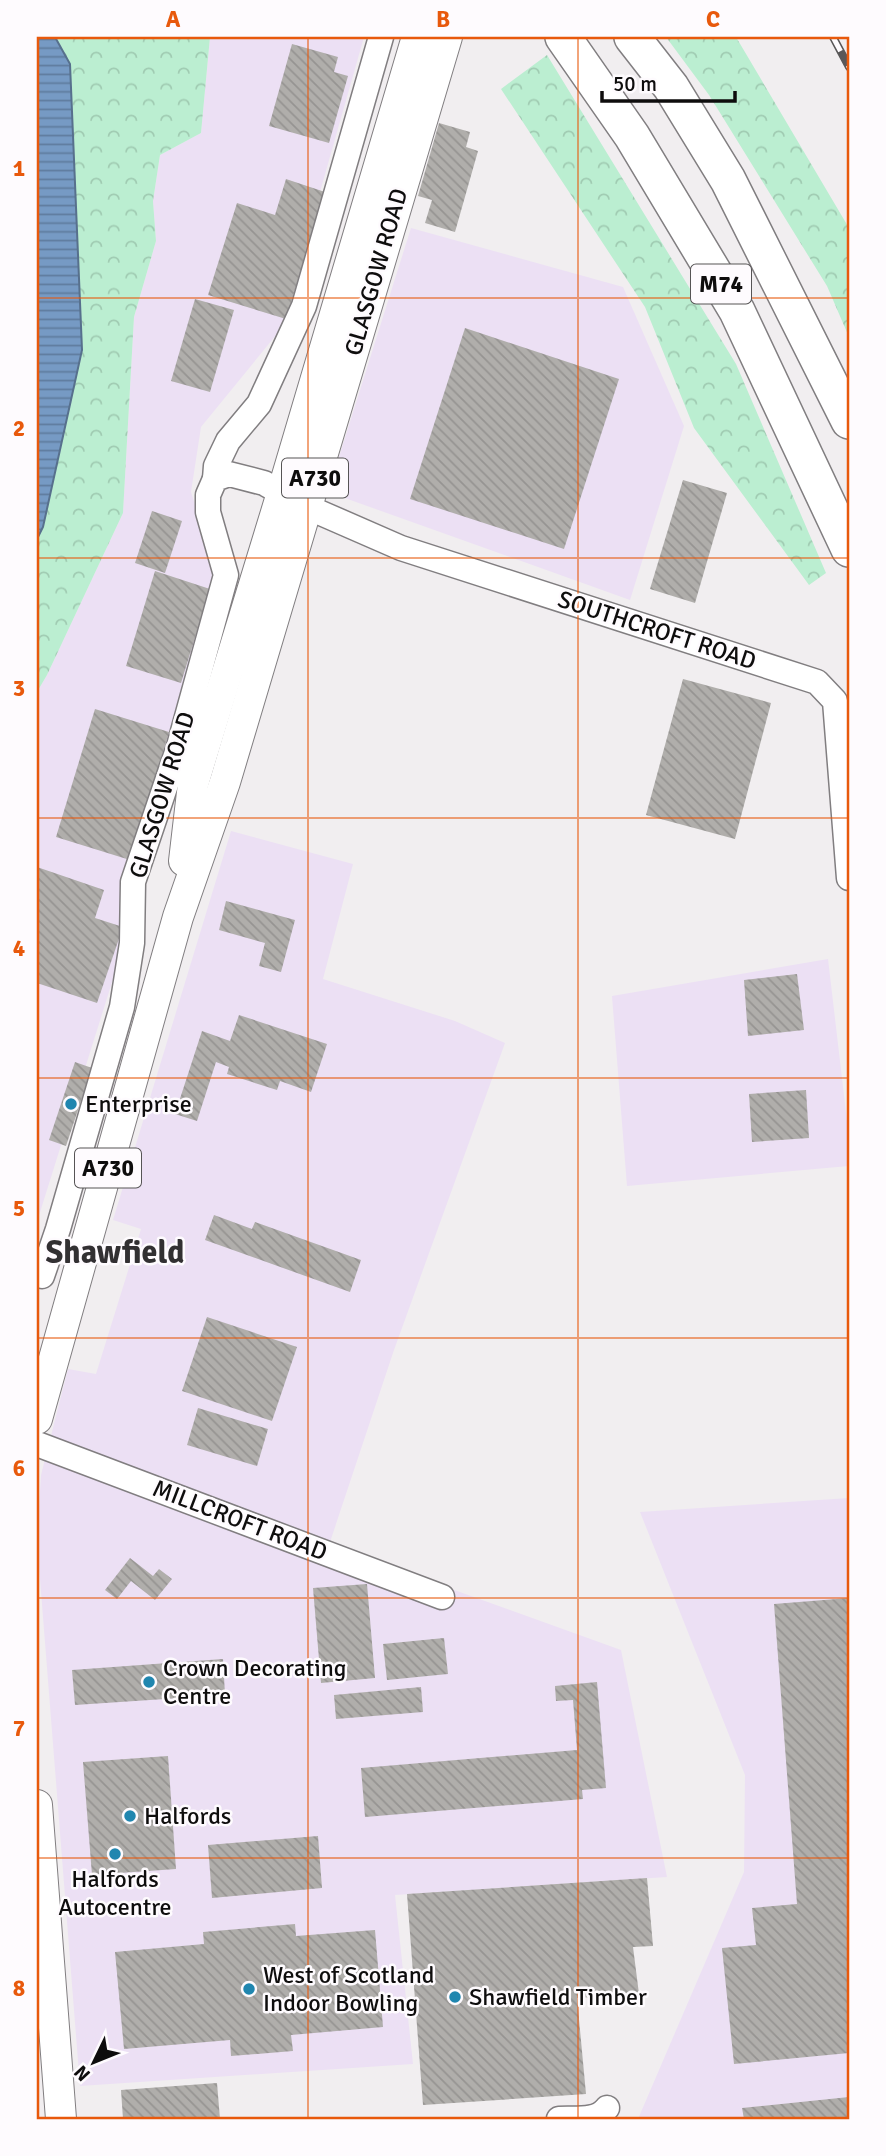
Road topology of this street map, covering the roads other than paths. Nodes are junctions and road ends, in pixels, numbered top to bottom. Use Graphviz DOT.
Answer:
graph roads {
  1 [pos="381,37"];
  2 [pos="417,37"];
  3 [pos="447,37"];
  4 [pos="563,37"];
  5 [pos="632,37"];
  6 [pos="849,421"];
  7 [pos="215,479"];
  8 [pos="295,500"];
  9 [pos="849,549"];
  10 [pos="849,878"];
  11 [pos="42,1276"];
  12 [pos="37,1419"];
  13 [pos="37,1444"];
  14 [pos="442,1597"];
  15 [pos="37,1805"];
  16 [pos="607,2108"];
  17 [pos="61,2119"];
  18 [pos="559,2119"];
  1 -- 7 [label="street, GLASGOW ROAD"];
  2 -- 8 [label="main road, GLASGOW ROAD / A730"];
  3 -- 8 [label="main road, GLASGOW ROAD / A730"];
  4 -- 9 [label="highway, M74"];
  5 -- 6 [label="highway, M74"];
  7 -- 8 [label="street"];
  7 -- 11 [label="street, GLASGOW ROAD"];
  8 -- 10 [label="street, SOUTHCROFT ROAD"];
  8 -- 12 [label="main road, GLASGOW ROAD / A730"];
  13 -- 14 [label="street, MILLCROFT ROAD"];
  15 -- 17 [label="main road"];
  16 -- 18 [label="street"];
}
